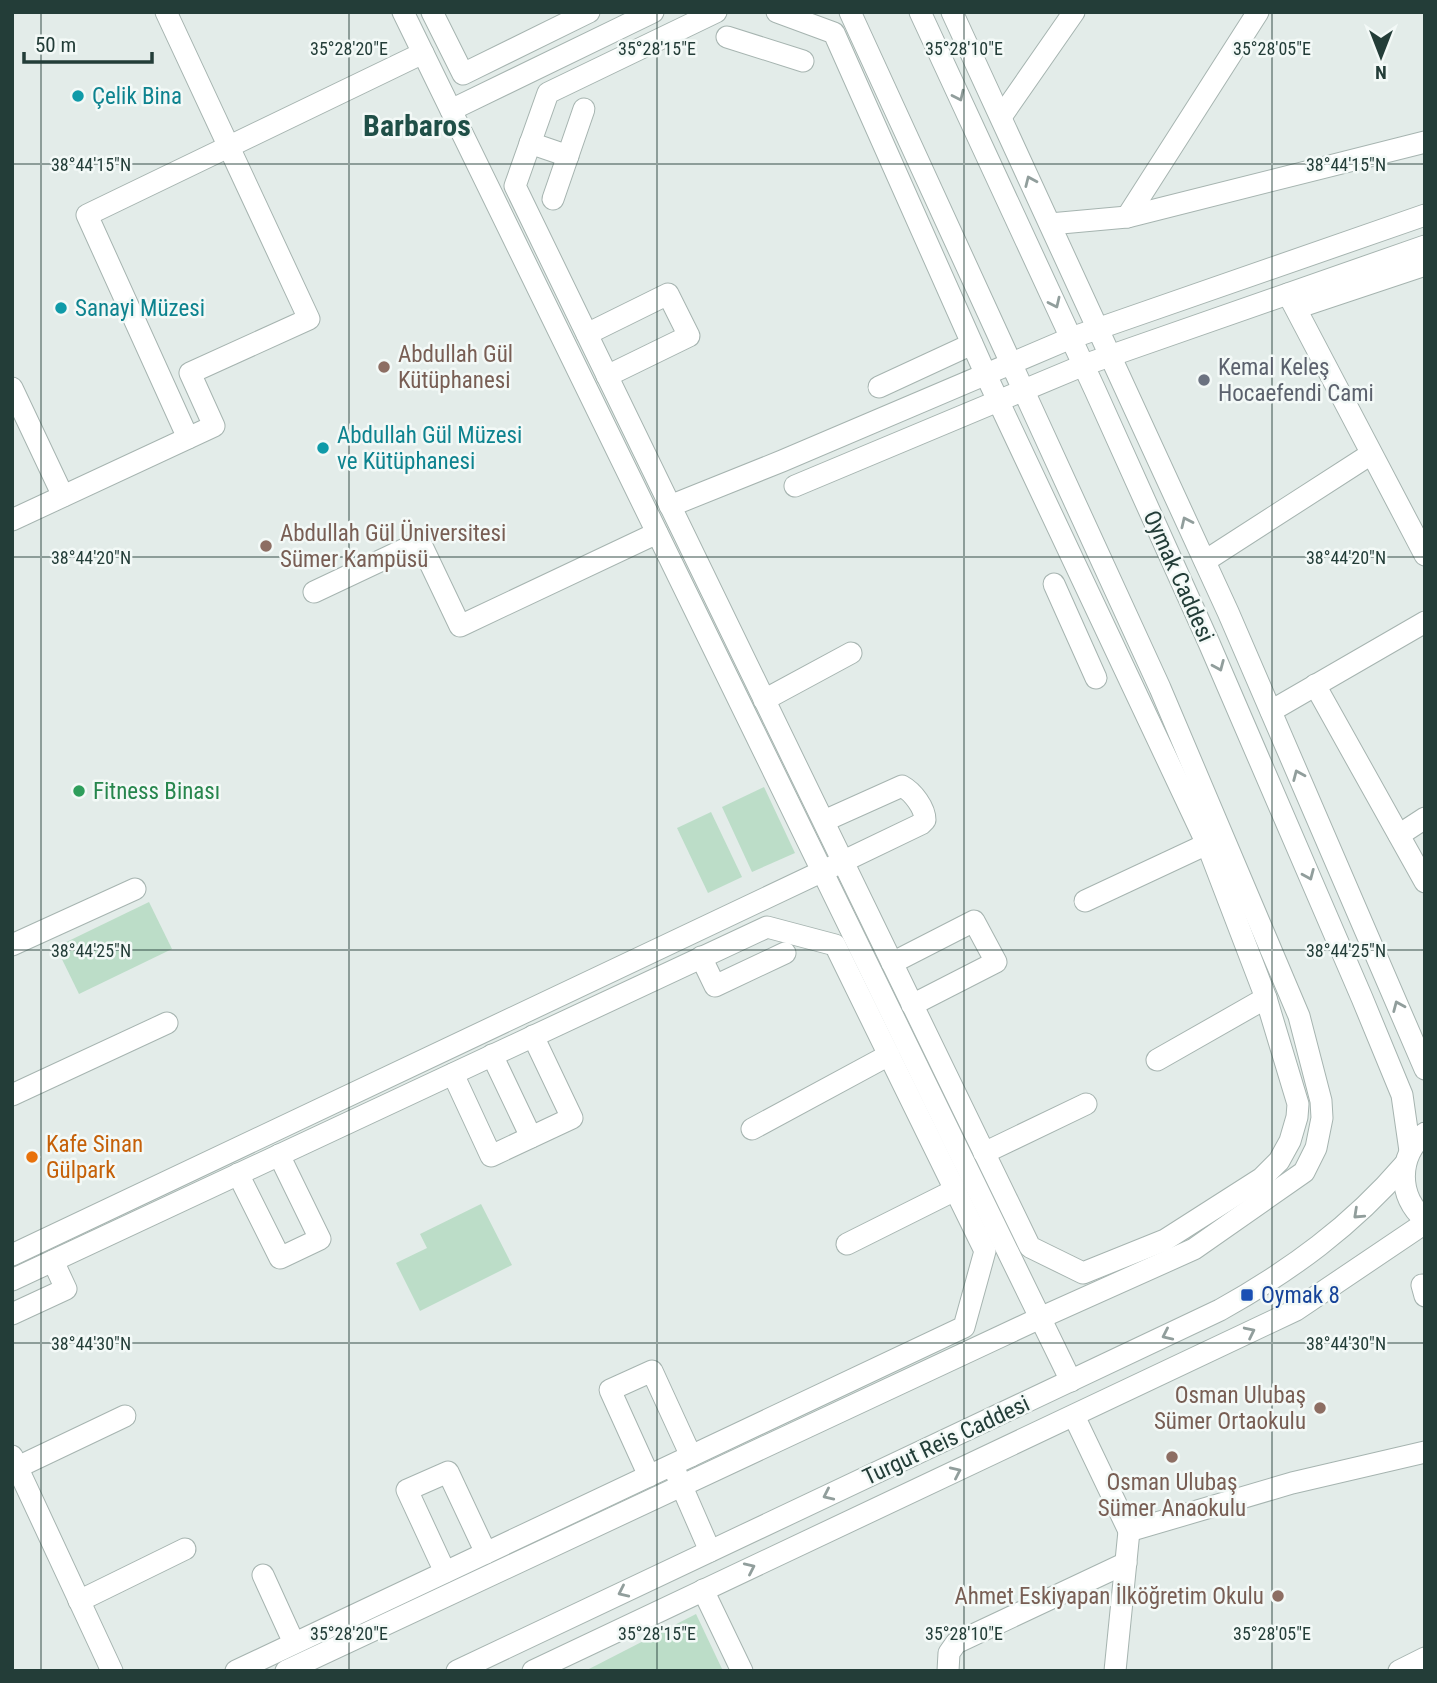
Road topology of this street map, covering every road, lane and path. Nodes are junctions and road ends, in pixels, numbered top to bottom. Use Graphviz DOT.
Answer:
graph roads {
  1 [pos="166,12"];
  2 [pos="403,12"];
  3 [pos="432,12"];
  4 [pos="589,12"];
  5 [pos="653,12"];
  6 [pos="716,12"];
  7 [pos="777,12"];
  8 [pos="850,12"];
  9 [pos="920,12"];
  10 [pos="1074,12"];
  11 [pos="1258,12"];
  12 [pos="954,14"];
  13 [pos="567,23"];
  14 [pos="727,37"];
  15 [pos="578,49"];
  16 [pos="766,50"];
  17 [pos="423,53"];
  18 [pos="803,61"];
  19 [pos="584,109"];
  20 [pos="451,110"];
  21 [pos="1001,117"];
  22 [pos="1425,142"];
  23 [pos="530,143"];
  24 [pos="230,146"];
  25 [pos="568,156"];
  26 [pos="553,199"];
  27 [pos="1425,215"];
  28 [pos="1127,216"];
  29 [pos="1050,224"];
  30 [pos="1425,246"];
  31 [pos="1425,265"];
  32 [pos="1292,301"];
  33 [pos="1097,328"];
  34 [pos="587,334"];
  35 [pos="1071,338"];
  36 [pos="972,344"];
  37 [pos="1110,356"];
  38 [pos="1012,363"];
  39 [pos="1084,365"];
  40 [pos="986,375"];
  41 [pos="607,376"];
  42 [pos="878,387"];
  43 [pos="12,388"];
  44 [pos="1024,388"];
  45 [pos="998,400"];
  46 [pos="188,438"];
  47 [pos="829,441"];
  48 [pos="1371,454"];
  49 [pos="840,467"];
  50 [pos="795,486"];
  51 [pos="63,496"];
  52 [pos="670,506"];
  53 [pos="12,520"];
  54 [pos="657,533"];
  55 [pos="1425,555"];
  56 [pos="1205,561"];
  57 [pos="1054,584"];
  58 [pos="314,592"];
  59 [pos="1101,618"];
  60 [pos="1425,622"];
  61 [pos="1074,630"];
  62 [pos="852,653"];
  63 [pos="1096,678"];
  64 [pos="1315,685"];
  65 [pos="764,699"];
  66 [pos="1271,711"];
  67 [pos="1425,818"];
  68 [pos="824,821"];
  69 [pos="1399,835"];
  70 [pos="1207,844"];
  71 [pos="844,861"];
  72 [pos="822,871"];
  73 [pos="1425,882"];
  74 [pos="135,889"];
  75 [pos="1085,901"];
  76 [pos="12,946"];
  77 [pos="785,953"];
  78 [pos="701,957"];
  79 [pos="892,963"];
  80 [pos="1266,998"];
  81 [pos="912,1004"];
  82 [pos="167,1023"];
  83 [pos="533,1036"];
  84 [pos="492,1055"];
  85 [pos="889,1055"];
  86 [pos="1157,1060"];
  87 [pos="1425,1069"];
  88 [pos="453,1074"];
  89 [pos="13,1092"];
  90 [pos="1086,1104"];
  91 [pos="752,1129"];
  92 [pos="1425,1133"];
  93 [pos="531,1137"];
  94 [pos="984,1153"];
  95 [pos="279,1155"];
  96 [pos="1408,1158"];
  97 [pos="238,1174"];
  98 [pos="955,1190"];
  99 [pos="1425,1221"];
  100 [pos="847,1244"];
  101 [pos="12,1255"];
  102 [pos="53,1261"];
  103 [pos="12,1280"];
  104 [pos="12,1314"];
  105 [pos="1040,1318"];
  106 [pos="1071,1381"];
  107 [pos="125,1416"];
  108 [pos="1074,1416"];
  109 [pos="1425,1452"];
  110 [pos="682,1461"];
  111 [pos="15,1462"];
  112 [pos="649,1476"];
  113 [pos="682,1486"];
  114 [pos="1129,1531"];
  115 [pos="185,1549"];
  116 [pos="710,1551"];
  117 [pos="486,1553"];
  118 [pos="1126,1563"];
  119 [pos="445,1572"];
  120 [pos="263,1575"];
  121 [pos="703,1590"];
  122 [pos="79,1601"];
  123 [pos="294,1643"];
  124 [pos="1425,1658"];
  125 [pos="112,1671"];
  126 [pos="236,1671"];
  127 [pos="286,1671"];
  128 [pos="457,1671"];
  129 [pos="533,1671"];
  130 [pos="742,1671"];
  131 [pos="948,1671"];
  132 [pos="1115,1671"];
  133 [pos="1399,1671"];
  1 -- 24 [label="street"];
  2 -- 17 [label="street"];
  3 -- 13 [label="street"];
  4 -- 13 [label="street"];
  5 -- 15 [label="street"];
  6 -- 23 [label="street"];
  7 -- 16 [label="street"];
  7 -- 36 [label="street"];
  8 -- 38 [label="street"];
  9 -- 35 [label="street, Oymak Caddesi, one-way"];
  10 -- 21 [label="street"];
  11 -- 28 [label="street"];
  12 -- 21 [label="street, Oymak Caddesi"];
  13 -- 15 [label="street"];
  14 -- 16 [label="street"];
  15 -- 20 [label="street"];
  16 -- 18 [label="street"];
  17 -- 20 [label="street"];
  17 -- 24 [label="street"];
  19 -- 25 [label="street"];
  20 -- 54 [label="street"];
  29 -- 21 [label="street, Oymak Caddesi, one-way"];
  22 -- 28 [label="street"];
  23 -- 25 [label="street"];
  23 -- 34 [label="street"];
  24 -- 46 [label="street"];
  24 -- 46 [label="street"];
  25 -- 26 [label="street"];
  27 -- 33 [label="street"];
  28 -- 29 [label="street"];
  29 -- 33 [label="street, Oymak Caddesi"];
  30 -- 32 [label="street"];
  31 -- 32 [label="street"];
  32 -- 37 [label="street"];
  32 -- 48 [label="street"];
  33 -- 35 [label="street"];
  33 -- 37 [label="street, Oymak Caddesi"];
  34 -- 41 [label="street"];
  34 -- 41 [label="street"];
  35 -- 38 [label="street"];
  35 -- 39 [label="street, Oymak Caddesi"];
  36 -- 40 [label="street"];
  36 -- 42 [label="street"];
  37 -- 39 [label="street"];
  56 -- 37 [label="street, Oymak Caddesi, one-way"];
  38 -- 40 [label="street"];
  38 -- 44 [label="street"];
  39 -- 44 [label="street"];
  39 -- 96 [label="street, Oymak Caddesi, one-way"];
  40 -- 45 [label="street"];
  40 -- 47 [label="street"];
  41 -- 52 [label="street"];
  43 -- 51 [label="street"];
  44 -- 45 [label="street"];
  44 -- 105 [label="street"];
  45 -- 49 [label="street"];
  45 -- 59 [label="street"];
  46 -- 51 [label="street"];
  47 -- 49 [label="street"];
  47 -- 52 [label="street"];
  48 -- 55 [label="street"];
  48 -- 56 [label="street"];
  49 -- 50 [label="street"];
  51 -- 53 [label="street"];
  52 -- 65 [label="street"];
  54 -- 58 [label="street"];
  54 -- 72 [label="street"];
  56 -- 66 [label="street, Oymak Caddesi"];
  57 -- 61 [label="street"];
  59 -- 61 [label="street"];
  59 -- 70 [label="street"];
  60 -- 64 [label="street"];
  61 -- 63 [label="street"];
  62 -- 65 [label="street"];
  64 -- 66 [label="street"];
  64 -- 69 [label="street"];
  65 -- 68 [label="street"];
  87 -- 66 [label="street, Oymak Caddesi, one-way"];
  67 -- 69 [label="street"];
  68 -- 71 [label="street"];
  68 -- 71 [label="street"];
  69 -- 73 [label="street"];
  70 -- 75 [label="street"];
  70 -- 80 [label="street"];
  71 -- 72 [label="street"];
  71 -- 79 [label="street"];
  72 -- 101 [label="street"];
  72 -- 105 [label="street"];
  74 -- 76 [label="street"];
  77 -- 78 [label="street"];
  78 -- 83 [label="street"];
  78 -- 85 [label="street"];
  79 -- 81 [label="street"];
  79 -- 81 [label="street"];
  80 -- 86 [label="street"];
  80 -- 94 [label="street"];
  81 -- 94 [label="street"];
  82 -- 89 [label="street"];
  83 -- 84 [label="street"];
  83 -- 93 [label="street"];
  84 -- 88 [label="street"];
  84 -- 93 [label="street"];
  85 -- 91 [label="street"];
  85 -- 98 [label="street"];
  88 -- 93 [label="street"];
  88 -- 95 [label="street"];
  90 -- 94 [label="street"];
  92 -- 96 [label="street, Turgut Reis Caddesi"];
  95 -- 97 [label="street"];
  95 -- 97 [label="street"];
  96 -- 99 [label="street, Oymak Caddesi"];
  96 -- 106 [label="street, Turgut Reis Caddesi, one-way"];
  97 -- 102 [label="street"];
  98 -- 100 [label="street"];
  98 -- 110 [label="street"];
  108 -- 99 [label="street, Turgut Reis Caddesi, one-way"];
  102 -- 103 [label="street"];
  102 -- 104 [label="street"];
  105 -- 106 [label="street"];
  105 -- 113 [label="street"];
  106 -- 116 [label="street, Turgut Reis Caddesi, one-way"];
  107 -- 111 [label="street"];
  108 -- 114 [label="street"];
  121 -- 108 [label="street, Turgut Reis Caddesi, one-way"];
  109 -- 114 [label="street"];
  110 -- 112 [label="street"];
  110 -- 112 [label="street"];
  110 -- 113 [label="street"];
  111 -- 122 [label="street"];
  112 -- 117 [label="street"];
  113 -- 116 [label="street"];
  113 -- 127 [label="street"];
  114 -- 118 [label="street"];
  115 -- 122 [label="street"];
  116 -- 128 [label="street, Turgut Reis Caddesi, one-way"];
  117 -- 119 [label="street"];
  117 -- 119 [label="street"];
  118 -- 131 [label="street"];
  118 -- 132 [label="street"];
  119 -- 123 [label="street"];
  120 -- 123 [label="street"];
  121 -- 129 [label="street, Turgut Reis Caddesi"];
  121 -- 130 [label="street"];
  122 -- 125 [label="street"];
  123 -- 126 [label="street"];
  124 -- 133 [label="street"];
}
